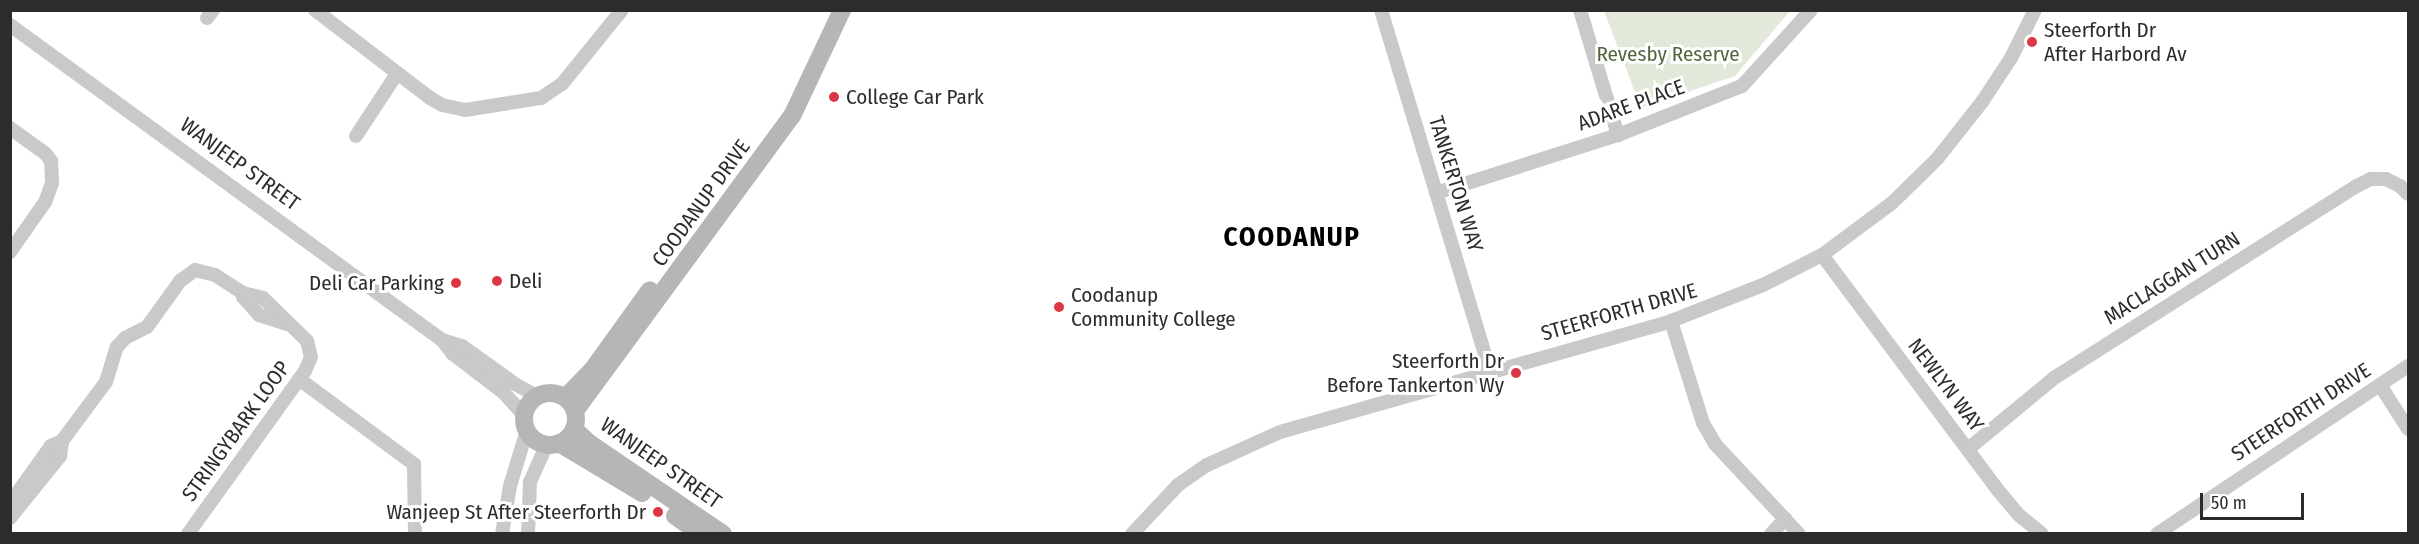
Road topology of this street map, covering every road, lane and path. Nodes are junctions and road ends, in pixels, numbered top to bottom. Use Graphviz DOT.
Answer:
graph roads {
  1 [pos="622,10"];
  2 [pos="833,10"];
  3 [pos="842,10"];
  4 [pos="1382,10"];
  5 [pos="1580,10"];
  6 [pos="1811,10"];
  7 [pos="2035,10"];
  8 [pos="323,12"];
  9 [pos="10,25"];
  10 [pos="396,75"];
  11 [pos="10,128"];
  12 [pos="1618,135"];
  13 [pos="356,136"];
  14 [pos="1436,193"];
  15 [pos="2409,194"];
  16 [pos="10,252"];
  17 [pos="1822,255"];
  18 [pos="1671,321"];
  19 [pos="442,340"];
  20 [pos="2409,366"];
  21 [pos="1490,371"];
  22 [pos="299,379"];
  23 [pos="2380,385"];
  24 [pos="537,396"];
  25 [pos="572,412"];
  26 [pos="525,422"];
  27 [pos="2409,429"];
  28 [pos="62,441"];
  29 [pos="553,444"];
  30 [pos="1968,449"];
  31 [pos="10,503"];
  32 [pos="10,518"];
  33 [pos="1785,519"];
  34 [pos="188,534"];
  35 [pos="415,534"];
  36 [pos="502,534"];
  37 [pos="528,534"];
  38 [pos="700,534"];
  39 [pos="723,534"];
  40 [pos="1132,534"];
  41 [pos="1771,534"];
  42 [pos="1799,534"];
  43 [pos="2042,534"];
  44 [pos="2157,534"];
  1 -- 10 [label="street"];
  2 -- 25 [label="main road, COODANUP DRIVE"];
  3 -- 25 [label="main road, COODANUP DRIVE"];
  4 -- 14 [label="street, TANKERTON WAY"];
  5 -- 12 [label="street"];
  6 -- 12 [label="street, ADARE PLACE"];
  7 -- 17 [label="street, STEERFORTH DRIVE"];
  8 -- 10 [label="street"];
  9 -- 19 [label="street, WANJEEP STREET"];
  10 -- 13 [label="street"];
  11 -- 16 [label="street"];
  12 -- 14 [label="street, ADARE PLACE"];
  14 -- 21 [label="street, TANKERTON WAY"];
  15 -- 30 [label="street, MACLAGGAN TURN"];
  17 -- 18 [label="street, STEERFORTH DRIVE"];
  17 -- 30 [label="street, NEWLYN WAY"];
  18 -- 21 [label="street, STEERFORTH DRIVE"];
  18 -- 33 [label="street"];
  19 -- 24 [label="street, WANJEEP STREET"];
  19 -- 26 [label="street, WANJEEP STREET"];
  20 -- 23 [label="street, STEERFORTH DRIVE"];
  21 -- 40 [label="street, STEERFORTH DRIVE"];
  22 -- 28 [label="street, STRINGYBARK LOOP"];
  22 -- 34 [label="street, STRINGYBARK LOOP"];
  22 -- 35 [label="street"];
  23 -- 27 [label="street"];
  23 -- 44 [label="street, STEERFORTH DRIVE"];
  24 -- 25 [label="main road"];
  24 -- 26 [label="main road"];
  25 -- 29 [label="main road"];
  25 -- 39 [label="main road, WANJEEP STREET"];
  26 -- 29 [label="main road"];
  26 -- 36 [label="street"];
  28 -- 31 [label="street, STRINGYBARK LOOP"];
  28 -- 32 [label="street, STRINGYBARK LOOP"];
  29 -- 37 [label="street"];
  29 -- 38 [label="main road, WANJEEP STREET"];
  30 -- 43 [label="street, NEWLYN WAY"];
  33 -- 41 [label="street"];
  33 -- 42 [label="street"];
}
